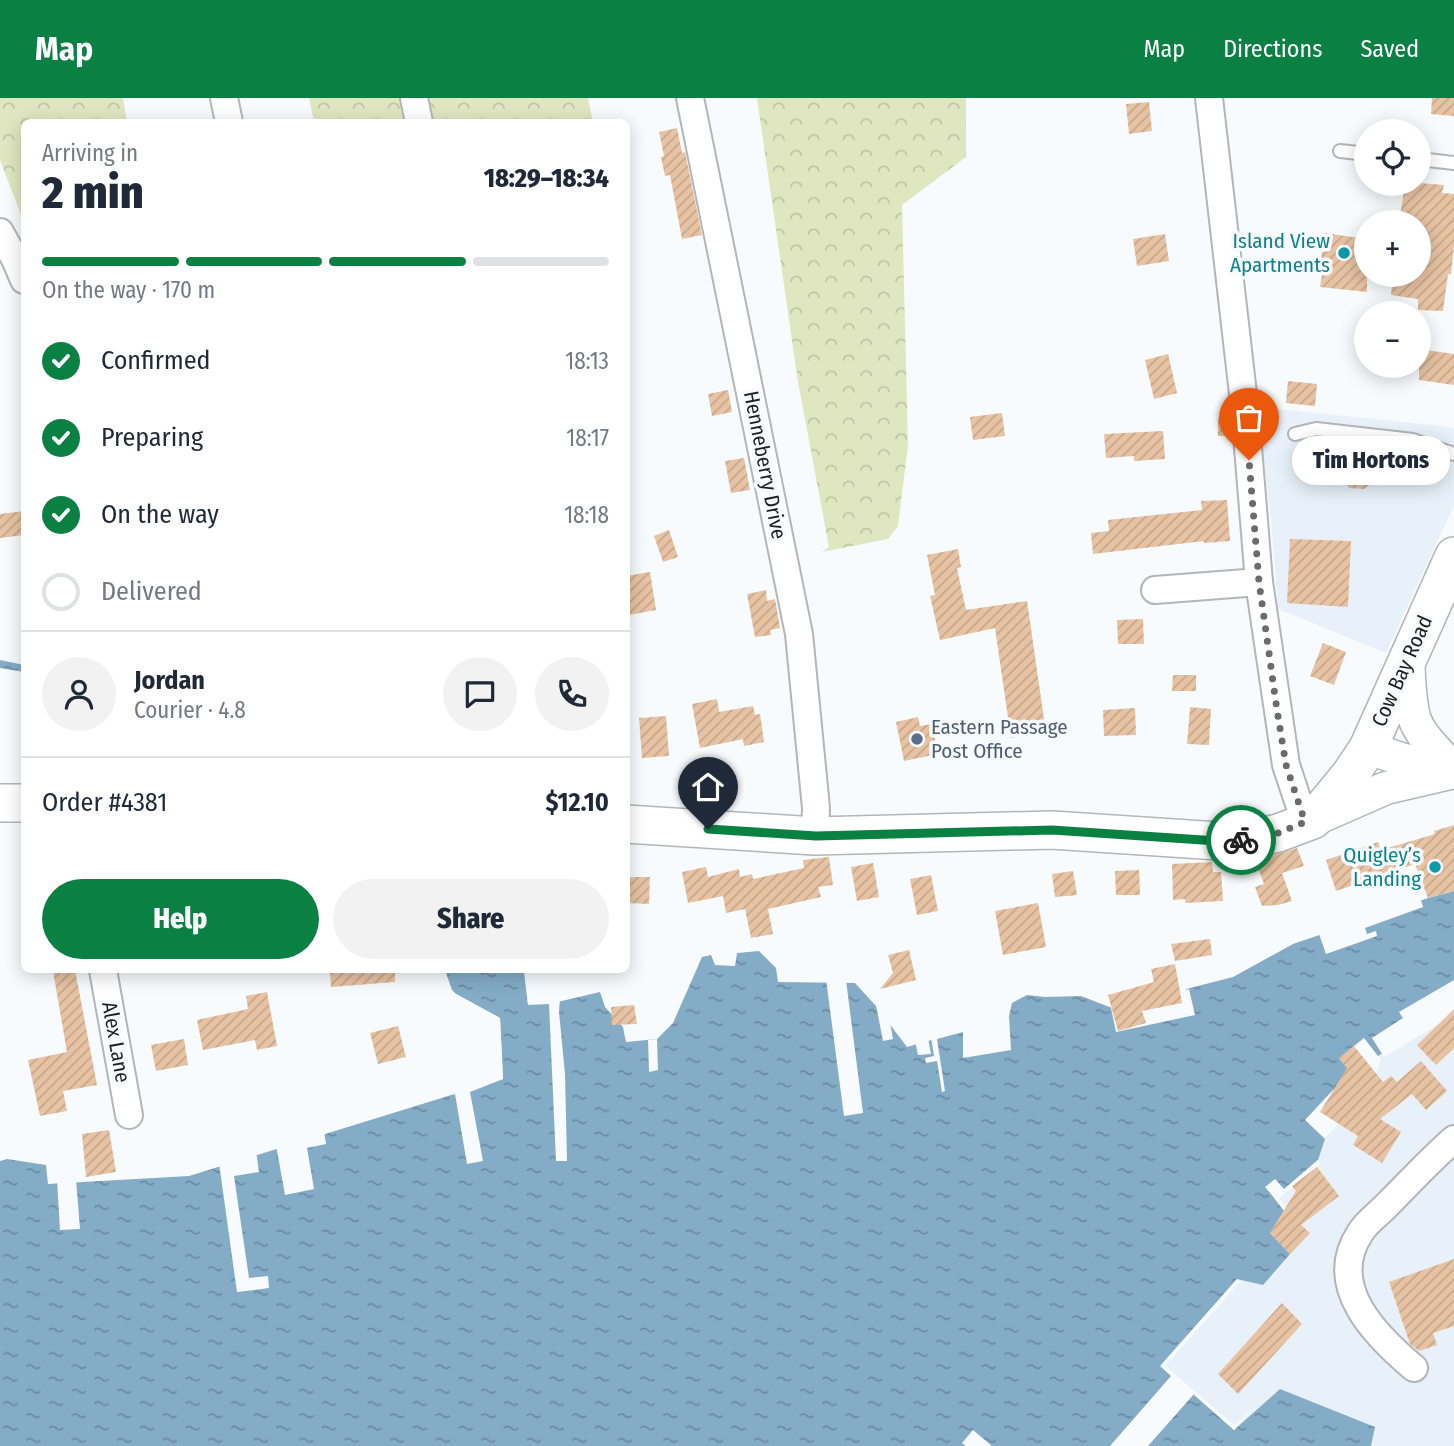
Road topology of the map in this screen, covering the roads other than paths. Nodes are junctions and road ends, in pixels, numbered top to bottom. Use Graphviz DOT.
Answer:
graph roads {
  1 [pos="224,98"];
  2 [pos="414,98"];
  3 [pos="690,98"];
  4 [pos="1209,98"];
  5 [pos="228,119"];
  6 [pos="418,119"];
  7 [pos="1340,152"];
  8 [pos="1354,153"];
  9 [pos="1431,160"];
  10 [pos="1454,163"];
  11 [pos="0,233"];
  12 [pos="21,273"];
  13 [pos="1295,434"];
  14 [pos="1454,454"];
  15 [pos="1454,556"];
  16 [pos="1259,582"];
  17 [pos="1154,590"];
  18 [pos="1408,656"];
  19 [pos="1367,748"];
  20 [pos="1454,771"];
  21 [pos="0,803"];
  22 [pos="21,803"];
  23 [pos="1309,821"];
  24 [pos="630,824"];
  25 [pos="816,836"];
  26 [pos="104,973"];
  27 [pos="130,1115"];
  28 [pos="1454,1139"];
  29 [pos="1414,1368"];
  1 -- 5 [label="street"];
  2 -- 6 [label="street"];
  3 -- 25 [label="street, Henneberry Drive"];
  4 -- 16 [label="street"];
  7 -- 8 [label="lane"];
  9 -- 10 [label="lane"];
  11 -- 12 [label="street"];
  13 -- 14 [label="lane"];
  15 -- 18 [label="main road, Cow Bay Road"];
  16 -- 17 [label="street"];
  16 -- 23 [label="street"];
  18 -- 19 [label="main road, Cow Bay Road"];
  18 -- 20 [label="street"];
  19 -- 20 [label="street"];
  19 -- 23 [label="main road, Cow Bay Road"];
  20 -- 23 [label="street"];
  21 -- 22 [label="main road"];
  23 -- 25 [label="main road"];
  24 -- 25 [label="main road"];
  26 -- 27 [label="street, Alex Lane"];
  28 -- 29 [label="street"];
}
